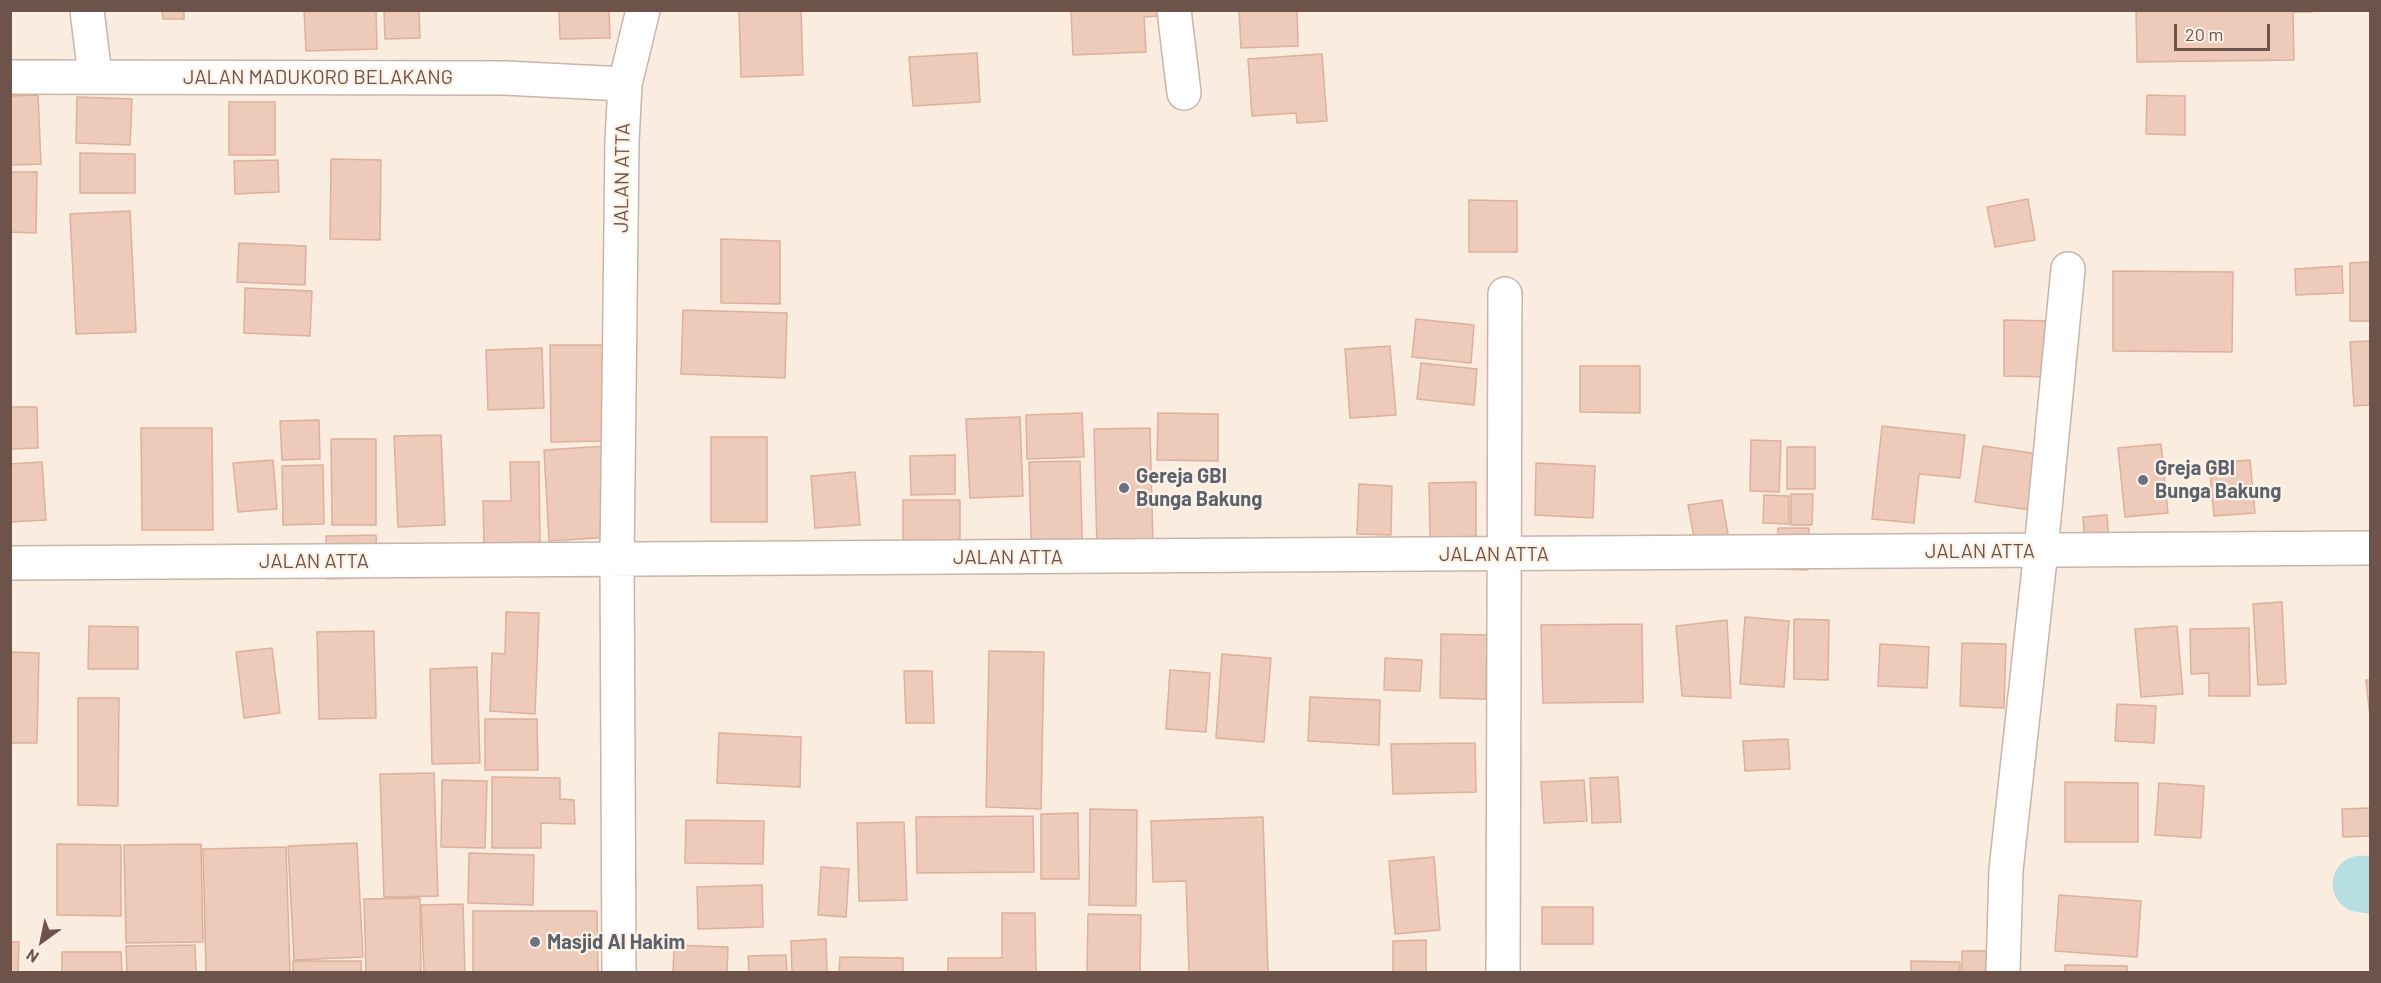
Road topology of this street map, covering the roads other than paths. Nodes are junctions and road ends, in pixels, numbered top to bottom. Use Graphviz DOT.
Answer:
graph roads {
  1 [pos="87,10"];
  2 [pos="643,10"];
  3 [pos="1174,10"];
  4 [pos="95,76"];
  5 [pos="10,77"];
  6 [pos="625,84"];
  7 [pos="1184,93"];
  8 [pos="2068,269"];
  9 [pos="1505,294"];
  10 [pos="2370,548"];
  11 [pos="2041,550"];
  12 [pos="1504,554"];
  13 [pos="617,559"];
  14 [pos="10,563"];
  15 [pos="619,972"];
  16 [pos="1503,972"];
  17 [pos="2003,972"];
  1 -- 4 [label="street"];
  2 -- 6 [label="street, JALAN ATTA"];
  3 -- 7 [label="street"];
  4 -- 5 [label="street, JALAN MADUKORO BELAKANG"];
  4 -- 6 [label="street, JALAN MADUKORO BELAKANG"];
  6 -- 13 [label="street, JALAN ATTA"];
  8 -- 11 [label="street"];
  9 -- 12 [label="street"];
  10 -- 11 [label="street, JALAN ATTA"];
  11 -- 12 [label="street, JALAN ATTA"];
  11 -- 17 [label="street"];
  12 -- 13 [label="street, JALAN ATTA"];
  12 -- 16 [label="street"];
  13 -- 14 [label="street, JALAN ATTA"];
  13 -- 15 [label="street, JALAN ATTA"];
}
